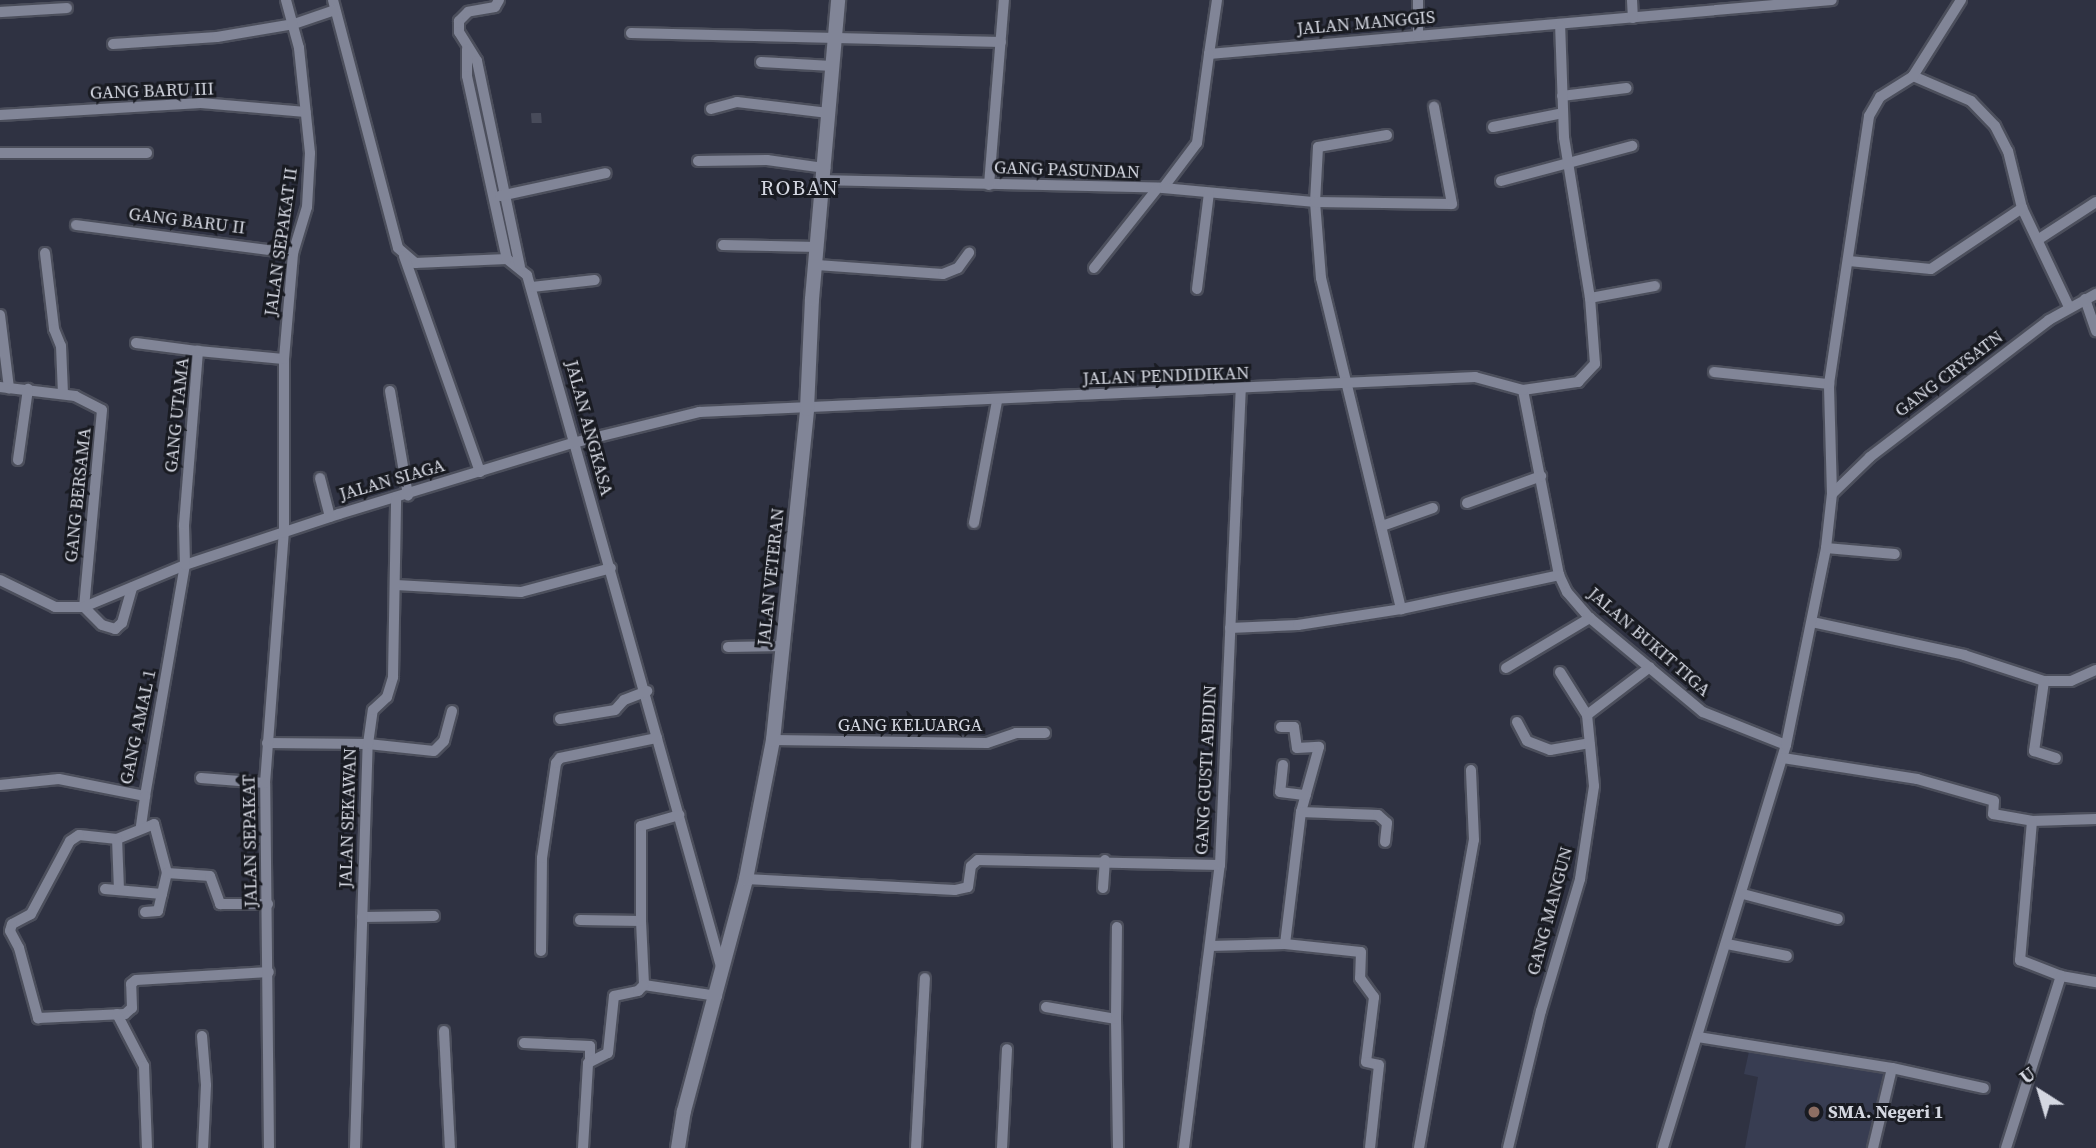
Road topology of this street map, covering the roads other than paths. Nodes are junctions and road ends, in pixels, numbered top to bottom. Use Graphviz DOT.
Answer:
graph roads {
  1 [pos="286,0"];
  2 [pos="499,0"];
  3 [pos="838,0"];
  4 [pos="1004,0"];
  5 [pos="1217,0"];
  6 [pos="1418,0"];
  7 [pos="1632,0"];
  8 [pos="1832,0"];
  9 [pos="1961,0"];
  10 [pos="1818,1"];
  11 [pos="334,5"];
  12 [pos="67,8"];
  13 [pos="0,12"];
  14 [pos="1633,18"];
  15 [pos="294,24"];
  16 [pos="1560,25"];
  17 [pos="631,33"];
  18 [pos="1418,36"];
  19 [pos="834,38"];
  20 [pos="1001,42"];
  21 [pos="113,44"];
  22 [pos="467,49"];
  23 [pos="1209,54"];
  24 [pos="761,62"];
  25 [pos="832,66"];
  26 [pos="1913,76"];
  27 [pos="1627,88"];
  28 [pos="1562,96"];
  29 [pos="1433,107"];
  30 [pos="711,109"];
  31 [pos="306,112"];
  32 [pos="828,113"];
  33 [pos="1563,113"];
  34 [pos="0,115"];
  35 [pos="1493,127"];
  36 [pos="1387,135"];
  37 [pos="1632,146"];
  38 [pos="0,153"];
  39 [pos="147,153"];
  40 [pos="698,160"];
  41 [pos="1569,166"];
  42 [pos="606,173"];
  43 [pos="824,174"];
  44 [pos="1501,181"];
  45 [pos="989,185"];
  46 [pos="1160,189"];
  47 [pos="1209,193"];
  48 [pos="507,194"];
  49 [pos="494,197"];
  50 [pos="1315,202"];
  51 [pos="2096,202"];
  52 [pos="2022,208"];
  53 [pos="76,225"];
  54 [pos="2039,239"];
  55 [pos="723,245"];
  56 [pos="818,247"];
  57 [pos="45,253"];
  58 [pos="293,253"];
  59 [pos="403,253"];
  60 [pos="969,253"];
  61 [pos="507,258"];
  62 [pos="1849,261"];
  63 [pos="817,265"];
  64 [pos="520,267"];
  65 [pos="1094,268"];
  66 [pos="595,280"];
  67 [pos="1655,286"];
  68 [pos="531,287"];
  69 [pos="1197,289"];
  70 [pos="2096,294"];
  71 [pos="1590,298"];
  72 [pos="2085,299"];
  73 [pos="2068,307"];
  74 [pos="0,315"];
  75 [pos="2096,331"];
  76 [pos="136,343"];
  77 [pos="198,351"];
  78 [pos="284,359"];
  79 [pos="1714,372"];
  80 [pos="1349,384"];
  81 [pos="1829,384"];
  82 [pos="5,388"];
  83 [pos="28,389"];
  84 [pos="1523,390"];
  85 [pos="390,391"];
  86 [pos="1241,391"];
  87 [pos="63,394"];
  88 [pos="997,401"];
  89 [pos="807,409"];
  90 [pos="573,443"];
  91 [pos="18,460"];
  92 [pos="480,472"];
  93 [pos="1541,476"];
  94 [pos="320,478"];
  95 [pos="1832,494"];
  96 [pos="402,496"];
  97 [pos="1467,503"];
  98 [pos="1433,508"];
  99 [pos="330,517"];
  100 [pos="974,523"];
  101 [pos="1382,526"];
  102 [pos="284,533"];
  103 [pos="1826,548"];
  104 [pos="1895,554"];
  105 [pos="185,565"];
  106 [pos="611,568"];
  107 [pos="1559,575"];
  108 [pos="0,580"];
  109 [pos="397,585"];
  110 [pos="132,587"];
  111 [pos="84,607"];
  112 [pos="1401,609"];
  113 [pos="1590,618"];
  114 [pos="1812,622"];
  115 [pos="1230,628"];
  116 [pos="784,646"];
  117 [pos="728,647"];
  118 [pos="1650,667"];
  119 [pos="1506,668"];
  120 [pos="2096,670"];
  121 [pos="1560,672"];
  122 [pos="2044,681"];
  123 [pos="647,691"];
  124 [pos="452,711"];
  125 [pos="1587,715"];
  126 [pos="560,719"];
  127 [pos="1517,722"];
  128 [pos="1281,727"];
  129 [pos="1045,733"];
  130 [pos="657,738"];
  131 [pos="773,740"];
  132 [pos="267,743"];
  133 [pos="1589,743"];
  134 [pos="368,744"];
  135 [pos="1786,745"];
  136 [pos="1783,758"];
  137 [pos="2056,758"];
  138 [pos="1283,765"];
  139 [pos="1471,770"];
  140 [pos="201,778"];
  141 [pos="265,783"];
  142 [pos="0,785"];
  143 [pos="1306,794"];
  144 [pos="145,796"];
  145 [pos="1301,811"];
  146 [pos="679,814"];
  147 [pos="2096,820"];
  148 [pos="2032,821"];
  149 [pos="141,826"];
  150 [pos="117,839"];
  151 [pos="1385,842"];
  152 [pos="1105,860"];
  153 [pos="1220,865"];
  154 [pos="167,873"];
  155 [pos="746,879"];
  156 [pos="1103,888"];
  157 [pos="105,889"];
  158 [pos="119,890"];
  159 [pos="162,894"];
  160 [pos="1743,894"];
  161 [pos="268,904"];
  162 [pos="145,912"];
  163 [pos="434,916"];
  164 [pos="362,917"];
  165 [pos="1838,919"];
  166 [pos="580,920"];
  167 [pos="641,921"];
  168 [pos="1117,927"];
  169 [pos="1285,944"];
  170 [pos="1732,945"];
  171 [pos="1210,946"];
  172 [pos="541,951"];
  173 [pos="1787,956"];
  174 [pos="269,972"];
  175 [pos="723,976"];
  176 [pos="2061,976"];
  177 [pos="925,978"];
  178 [pos="2096,982"];
  179 [pos="644,985"];
  180 [pos="717,996"];
  181 [pos="1046,1007"];
  182 [pos="117,1014"];
  183 [pos="1115,1019"];
  184 [pos="444,1031"];
  185 [pos="202,1036"];
  186 [pos="1698,1037"];
  187 [pos="524,1043"];
  188 [pos="1007,1049"];
  189 [pos="590,1061"];
  190 [pos="1892,1068"];
  191 [pos="1984,1088"];
  192 [pos="147,1148"];
  193 [pos="203,1148"];
  194 [pos="269,1148"];
  195 [pos="355,1148"];
  196 [pos="450,1148"];
  197 [pos="583,1148"];
  198 [pos="678,1148"];
  199 [pos="916,1148"];
  200 [pos="1002,1148"];
  201 [pos="1118,1148"];
  202 [pos="1184,1148"];
  203 [pos="1370,1148"];
  204 [pos="1419,1148"];
  205 [pos="1508,1148"];
  206 [pos="1663,1148"];
  207 [pos="1873,1148"];
  208 [pos="2006,1148"];
  1 -- 15 [label="street, JALAN SEPAKAT II"];
  2 -- 22 [label="street"];
  3 -- 19 [label="street, JALAN VETERAN"];
  4 -- 20 [label="street"];
  5 -- 23 [label="street"];
  6 -- 18 [label="street"];
  7 -- 14 [label="street"];
  8 -- 10 [label="street, JALAN MANGGIS"];
  9 -- 26 [label="street"];
  10 -- 14 [label="street, JALAN MANGGIS"];
  11 -- 15 [label="street"];
  11 -- 59 [label="street"];
  12 -- 13 [label="street"];
  14 -- 16 [label="street, JALAN MANGGIS"];
  15 -- 21 [label="street"];
  15 -- 31 [label="street, JALAN SEPAKAT II"];
  16 -- 18 [label="street, JALAN MANGGIS"];
  16 -- 28 [label="street"];
  17 -- 19 [label="street"];
  18 -- 23 [label="street, JALAN MANGGIS"];
  19 -- 20 [label="street"];
  19 -- 25 [label="street, JALAN VETERAN"];
  20 -- 45 [label="street"];
  22 -- 48 [label="street"];
  22 -- 49 [label="street"];
  23 -- 46 [label="street, GANG PASUNDAN"];
  24 -- 25 [label="street"];
  25 -- 32 [label="street, JALAN VETERAN"];
  26 -- 52 [label="street"];
  26 -- 62 [label="street"];
  27 -- 28 [label="street"];
  28 -- 33 [label="street"];
  29 -- 50 [label="street"];
  30 -- 32 [label="street"];
  31 -- 34 [label="street, GANG BARU III"];
  31 -- 58 [label="street, JALAN SEPAKAT II"];
  32 -- 43 [label="street, JALAN VETERAN"];
  33 -- 35 [label="street"];
  33 -- 41 [label="street"];
  36 -- 50 [label="street"];
  37 -- 41 [label="street"];
  38 -- 39 [label="street"];
  40 -- 43 [label="street, GANG PASUNDAN"];
  41 -- 44 [label="street"];
  41 -- 71 [label="street"];
  42 -- 48 [label="street"];
  43 -- 45 [label="street, GANG PASUNDAN"];
  43 -- 56 [label="street, JALAN VETERAN"];
  45 -- 46 [label="street, GANG PASUNDAN"];
  46 -- 47 [label="street"];
  46 -- 65 [label="street"];
  47 -- 50 [label="street"];
  47 -- 69 [label="street"];
  48 -- 49 [label="street"];
  48 -- 64 [label="street"];
  49 -- 61 [label="street"];
  50 -- 80 [label="street"];
  51 -- 54 [label="street"];
  52 -- 54 [label="street"];
  52 -- 62 [label="street"];
  53 -- 58 [label="street, GANG BARU II"];
  54 -- 73 [label="street"];
  55 -- 56 [label="street"];
  56 -- 63 [label="street, JALAN VETERAN"];
  57 -- 87 [label="street"];
  58 -- 78 [label="street, JALAN SEPAKAT II"];
  59 -- 61 [label="street"];
  59 -- 92 [label="street"];
  60 -- 63 [label="street"];
  61 -- 64 [label="street, JALAN ANGKASA"];
  62 -- 81 [label="street"];
  63 -- 89 [label="street, JALAN VETERAN"];
  64 -- 68 [label="street, JALAN ANGKASA"];
  66 -- 68 [label="street"];
  67 -- 71 [label="street"];
  68 -- 90 [label="street, JALAN ANGKASA"];
  70 -- 72 [label="street, GANG CRYSATN"];
  71 -- 84 [label="street"];
  72 -- 73 [label="street, GANG CRYSATN"];
  72 -- 75 [label="street"];
  73 -- 95 [label="street, GANG CRYSATN"];
  74 -- 82 [label="street"];
  76 -- 77 [label="street"];
  77 -- 78 [label="street, GANG UTAMA"];
  77 -- 105 [label="street, GANG UTAMA"];
  78 -- 102 [label="street, JALAN SEPAKAT II"];
  79 -- 81 [label="street"];
  80 -- 84 [label="street, JALAN PENDIDIKAN"];
  80 -- 86 [label="street, JALAN PENDIDIKAN"];
  80 -- 101 [label="street"];
  81 -- 95 [label="street"];
  82 -- 83 [label="street, GANG BERSAMA"];
  83 -- 87 [label="street, GANG BERSAMA"];
  83 -- 91 [label="street"];
  84 -- 93 [label="street, JALAN BUKIT TIGA"];
  85 -- 96 [label="street, JALAN SEKAWAN"];
  86 -- 88 [label="street, JALAN PENDIDIKAN"];
  86 -- 115 [label="street, GANG GUSTI ABIDIN"];
  87 -- 111 [label="street, GANG BERSAMA"];
  88 -- 89 [label="street, JALAN PENDIDIKAN"];
  88 -- 100 [label="street"];
  89 -- 90 [label="street, JALAN SIAGA"];
  89 -- 116 [label="street, JALAN VETERAN"];
  90 -- 92 [label="street, JALAN SIAGA"];
  90 -- 106 [label="street, JALAN ANGKASA"];
  92 -- 96 [label="street, JALAN SIAGA"];
  93 -- 97 [label="street"];
  93 -- 107 [label="street, JALAN BUKIT TIGA"];
  94 -- 99 [label="street"];
  95 -- 103 [label="street"];
  96 -- 99 [label="street, JALAN SIAGA"];
  96 -- 109 [label="street, JALAN SEKAWAN"];
  98 -- 101 [label="street"];
  99 -- 102 [label="street, JALAN SIAGA"];
  101 -- 112 [label="street"];
  102 -- 105 [label="street, JALAN SIAGA"];
  102 -- 132 [label="street, JALAN SEPAKAT"];
  103 -- 104 [label="street"];
  103 -- 114 [label="street"];
  105 -- 110 [label="street, JALAN SIAGA"];
  105 -- 144 [label="street, GANG AMAL 1"];
  106 -- 109 [label="street"];
  106 -- 123 [label="street, JALAN ANGKASA"];
  107 -- 112 [label="street"];
  107 -- 113 [label="street, JALAN BUKIT TIGA"];
  108 -- 111 [label="street, JALAN SIAGA"];
  109 -- 134 [label="street, JALAN SEKAWAN"];
  110 -- 111 [label="street, JALAN SIAGA"];
  110 -- 111 [label="street"];
  112 -- 115 [label="street"];
  113 -- 118 [label="street, JALAN BUKIT TIGA"];
  113 -- 119 [label="street"];
  114 -- 122 [label="street"];
  114 -- 135 [label="street"];
  115 -- 153 [label="street, GANG GUSTI ABIDIN"];
  116 -- 117 [label="street"];
  116 -- 131 [label="street, JALAN VETERAN"];
  118 -- 125 [label="street"];
  118 -- 135 [label="street, JALAN BUKIT TIGA"];
  120 -- 122 [label="street"];
  121 -- 125 [label="street"];
  122 -- 137 [label="street"];
  123 -- 126 [label="street"];
  123 -- 130 [label="street, JALAN ANGKASA"];
  124 -- 134 [label="street"];
  125 -- 133 [label="street, GANG MANGUN"];
  127 -- 133 [label="street"];
  128 -- 143 [label="street"];
  129 -- 131 [label="street, GANG KELUARGA"];
  130 -- 146 [label="street, JALAN ANGKASA"];
  130 -- 172 [label="street"];
  131 -- 155 [label="street, JALAN VETERAN"];
  132 -- 134 [label="street"];
  132 -- 141 [label="street, JALAN SEPAKAT"];
  133 -- 205 [label="street, GANG MANGUN"];
  134 -- 164 [label="street, JALAN SEKAWAN"];
  135 -- 136 [label="street"];
  136 -- 148 [label="street"];
  136 -- 160 [label="street"];
  138 -- 143 [label="street"];
  139 -- 204 [label="street"];
  140 -- 141 [label="street"];
  141 -- 161 [label="street, JALAN SEPAKAT"];
  142 -- 144 [label="street, GANG AMAL 1"];
  143 -- 145 [label="street"];
  144 -- 149 [label="street"];
  145 -- 151 [label="street"];
  145 -- 169 [label="street"];
  146 -- 167 [label="street"];
  146 -- 175 [label="street, JALAN ANGKASA"];
  147 -- 148 [label="street"];
  148 -- 176 [label="street"];
  149 -- 150 [label="street"];
  149 -- 154 [label="street"];
  150 -- 158 [label="street"];
  150 -- 182 [label="street"];
  152 -- 153 [label="street"];
  152 -- 155 [label="street"];
  152 -- 156 [label="street"];
  153 -- 171 [label="street, GANG GUSTI ABIDIN"];
  154 -- 159 [label="street"];
  154 -- 161 [label="street"];
  155 -- 175 [label="street, JALAN VETERAN"];
  157 -- 158 [label="street"];
  158 -- 159 [label="street"];
  159 -- 162 [label="street"];
  160 -- 165 [label="street"];
  160 -- 170 [label="street"];
  161 -- 174 [label="street, JALAN SEPAKAT"];
  163 -- 164 [label="street"];
  164 -- 195 [label="street, JALAN SEKAWAN"];
  166 -- 167 [label="street"];
  167 -- 179 [label="street"];
  168 -- 183 [label="street"];
  169 -- 171 [label="street"];
  169 -- 203 [label="street"];
  170 -- 173 [label="street"];
  170 -- 186 [label="street"];
  171 -- 202 [label="street, GANG GUSTI ABIDIN"];
  174 -- 182 [label="street"];
  174 -- 194 [label="street, JALAN SEPAKAT"];
  175 -- 180 [label="street, JALAN VETERAN"];
  176 -- 178 [label="street"];
  176 -- 208 [label="street"];
  177 -- 199 [label="street"];
  179 -- 180 [label="street"];
  179 -- 189 [label="street"];
  180 -- 198 [label="street, JALAN VETERAN"];
  181 -- 183 [label="street"];
  182 -- 192 [label="street"];
  183 -- 201 [label="street"];
  184 -- 196 [label="street"];
  185 -- 193 [label="street"];
  186 -- 190 [label="street"];
  186 -- 206 [label="street"];
  187 -- 189 [label="street"];
  188 -- 200 [label="street"];
  189 -- 197 [label="street"];
  190 -- 191 [label="street"];
  190 -- 207 [label="street"];
}
